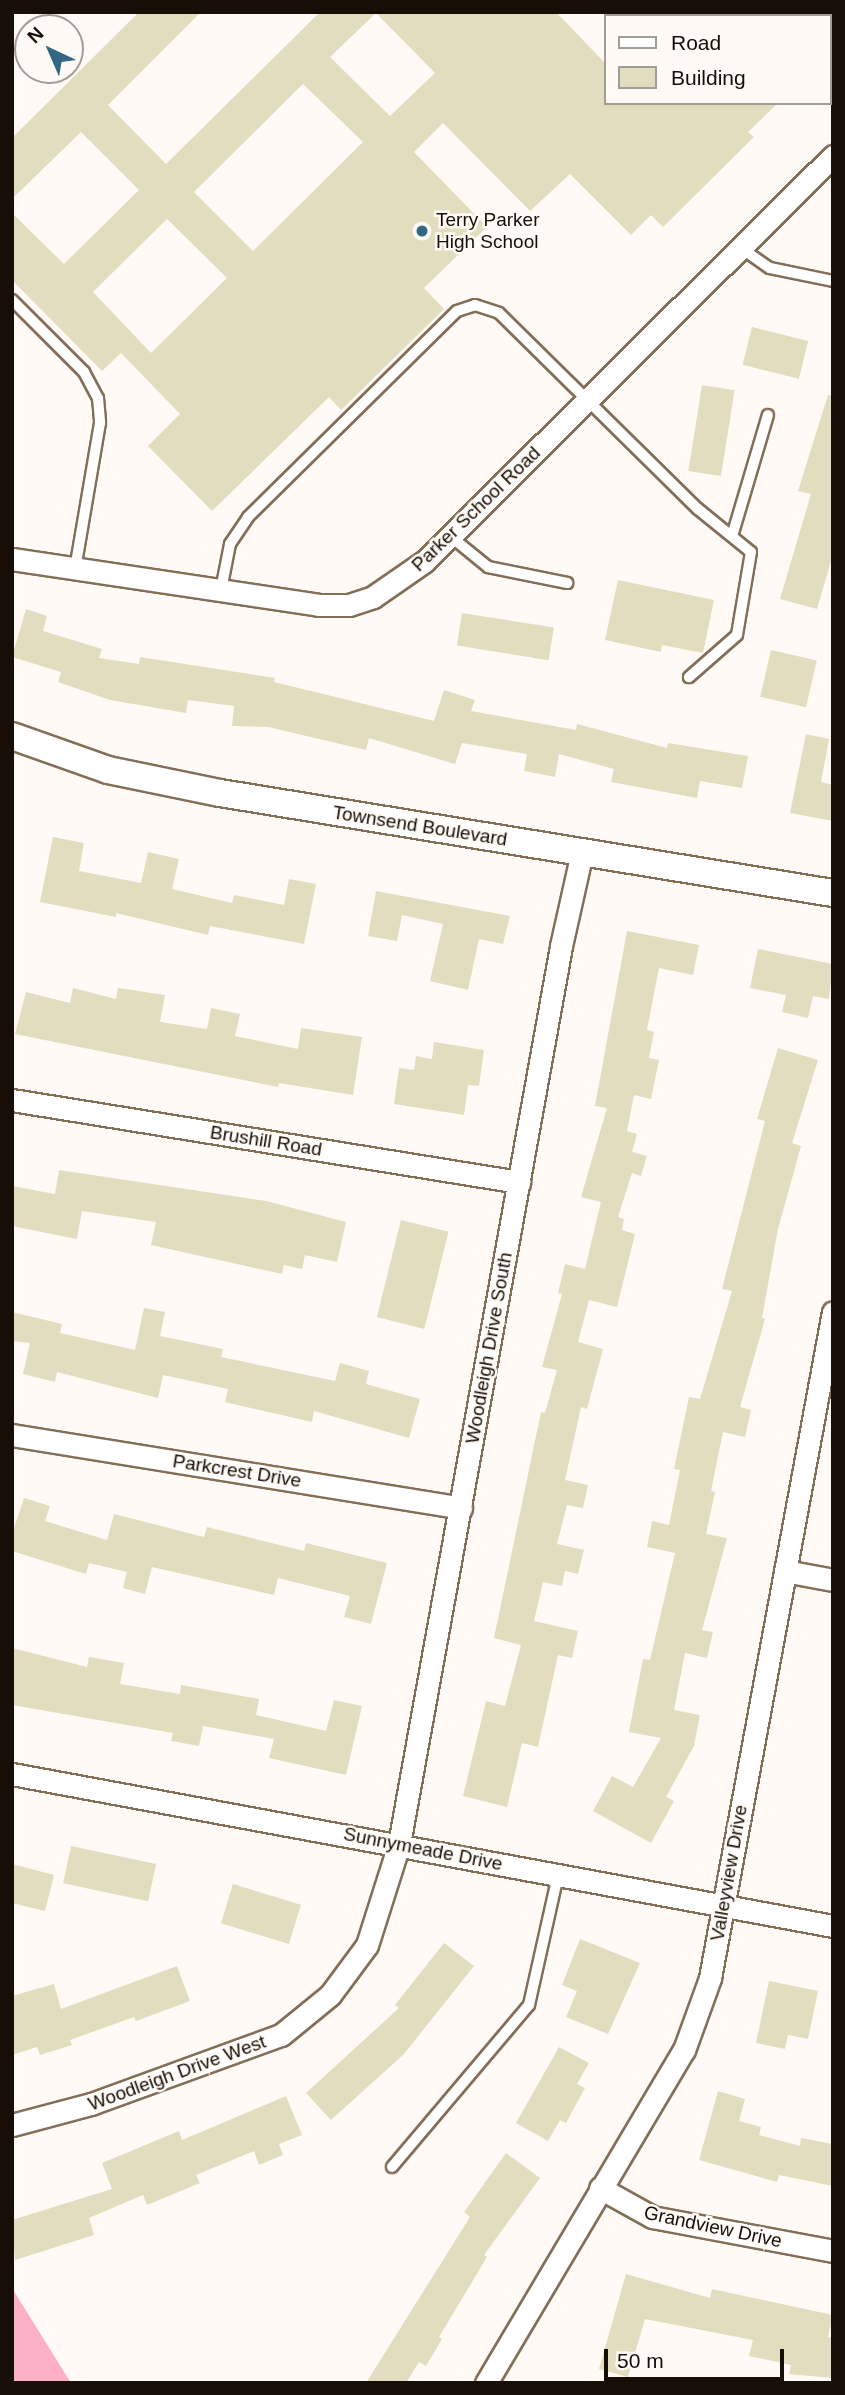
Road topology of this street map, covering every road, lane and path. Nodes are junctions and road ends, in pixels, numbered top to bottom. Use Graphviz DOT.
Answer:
graph roads {
  1 [pos="832,12"];
  2 [pos="833,19"];
  3 [pos="833,156"];
  4 [pos="741,247"];
  5 [pos="833,281"];
  6 [pos="12,300"];
  7 [pos="586,401"];
  8 [pos="768,415"];
  9 [pos="733,534"];
  10 [pos="450,536"];
  11 [pos="12,559"];
  12 [pos="75,569"];
  13 [pos="567,583"];
  14 [pos="222,590"];
  15 [pos="689,677"];
  16 [pos="12,736"];
  17 [pos="582,852"];
  18 [pos="833,893"];
  19 [pos="12,1100"];
  20 [pos="519,1182"];
  21 [pos="833,1311"];
  22 [pos="12,1435"];
  23 [pos="461,1508"];
  24 [pos="785,1571"];
  25 [pos="833,1580"];
  26 [pos="12,1774"];
  27 [pos="399,1844"];
  28 [pos="558,1875"];
  29 [pos="722,1906"];
  30 [pos="833,1926"];
  31 [pos="12,2125"];
  32 [pos="392,2167"];
  33 [pos="600,2188"];
  34 [pos="833,2251"];
  35 [pos="486,2383"];
  1 -- 2 [label="lane"];
  3 -- 4 [label="street, Parker School Road"];
  4 -- 5 [label="lane"];
  4 -- 7 [label="street, Parker School Road"];
  6 -- 12 [label="lane"];
  7 -- 9 [label="lane"];
  7 -- 10 [label="street, Parker School Road"];
  7 -- 14 [label="lane"];
  8 -- 9 [label="lane"];
  9 -- 15 [label="lane"];
  10 -- 13 [label="lane"];
  10 -- 14 [label="street, Parker School Road"];
  11 -- 12 [label="street, Parker School Road"];
  12 -- 14 [label="street, Parker School Road"];
  16 -- 17 [label="street, Townsend Boulevard"];
  17 -- 18 [label="street, Townsend Boulevard"];
  17 -- 20 [label="street, Woodleigh Drive South"];
  19 -- 20 [label="street, Brushill Road"];
  20 -- 23 [label="street, Woodleigh Drive South"];
  21 -- 24 [label="street, Valleyview Drive"];
  22 -- 23 [label="street, Parkcrest Drive"];
  23 -- 27 [label="street, Woodleigh Drive South"];
  24 -- 25 [label="street"];
  24 -- 29 [label="street, Valleyview Drive"];
  26 -- 27 [label="street, Sunnymeade Drive"];
  27 -- 28 [label="street, Sunnymeade Drive"];
  27 -- 31 [label="street, Woodleigh Drive West"];
  28 -- 29 [label="street, Sunnymeade Drive"];
  28 -- 32 [label="lane"];
  29 -- 30 [label="street, Sunnymeade Drive"];
  29 -- 33 [label="street, Valleyview Drive"];
  33 -- 34 [label="street, Grandview Drive"];
  33 -- 35 [label="street, Valleyview Drive"];
}
